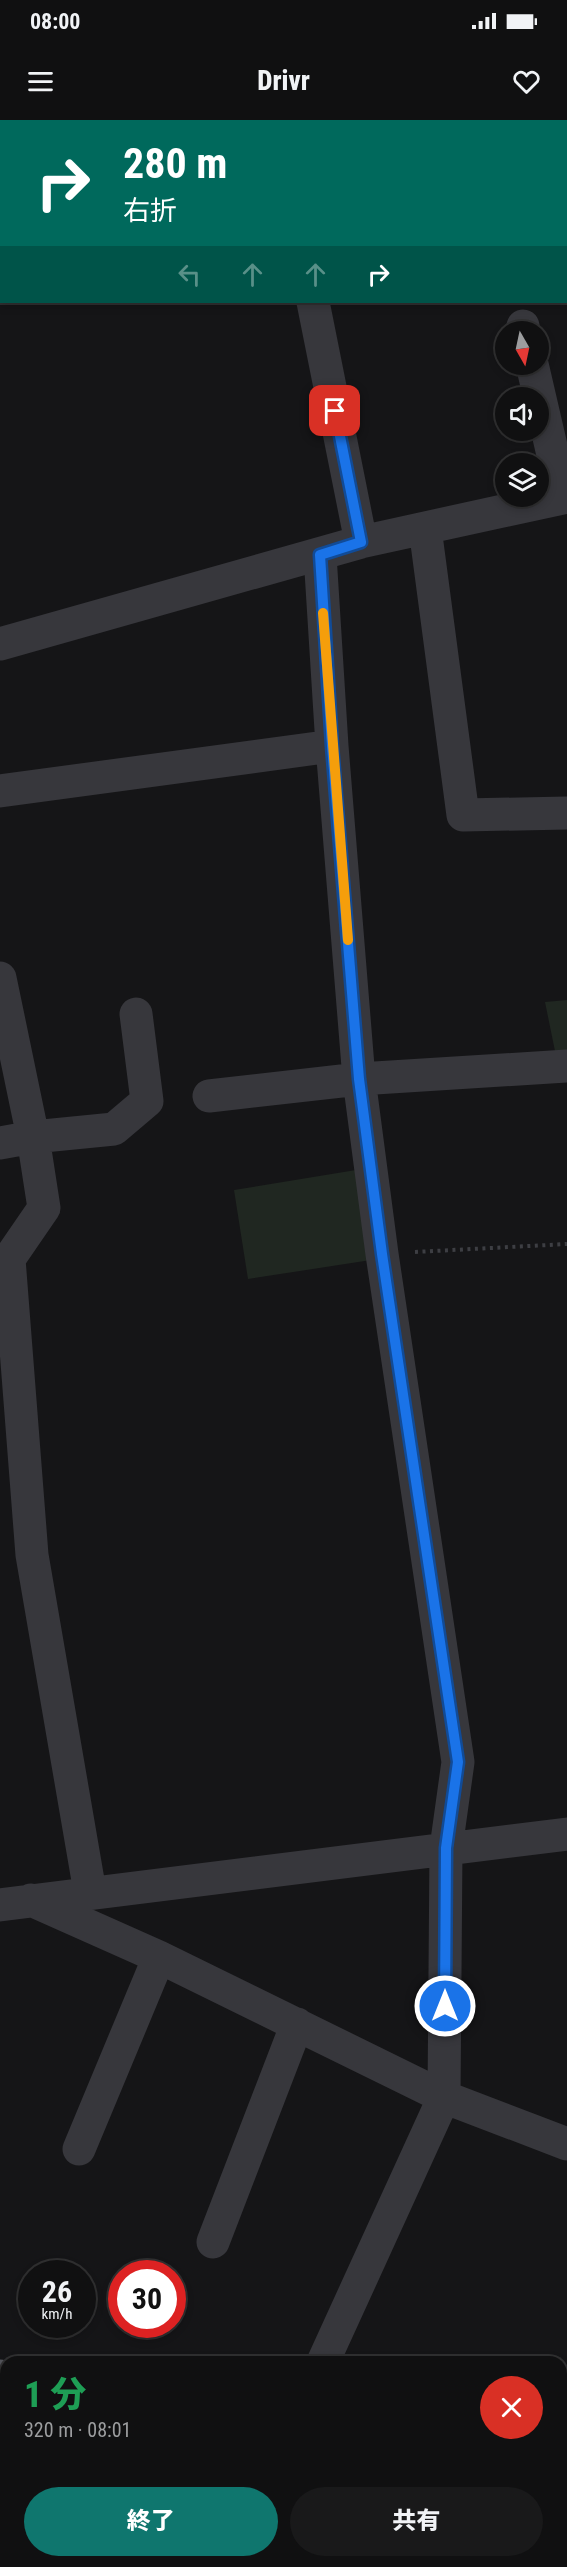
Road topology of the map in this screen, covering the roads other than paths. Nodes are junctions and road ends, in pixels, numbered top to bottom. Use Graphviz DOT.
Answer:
graph roads {
  1 [pos="313,303"];
  2 [pos="535,375"];
  3 [pos="565,498"];
  4 [pos="425,528"];
  5 [pos="361,542"];
  6 [pos="320,555"];
  7 [pos="0,644"];
  8 [pos="332,746"];
  9 [pos="0,791"];
  10 [pos="567,813"];
  11 [pos="1,988"];
  12 [pos="136,1014"];
  13 [pos="567,1066"];
  14 [pos="359,1079"];
  15 [pos="209,1096"];
  16 [pos="33,1137"];
  17 [pos="0,1143"];
  18 [pos="567,1834"];
  19 [pos="446,1848"];
  20 [pos="90,1892"];
  21 [pos="15,1902"];
  22 [pos="159,1957"];
  23 [pos="297,2024"];
  24 [pos="444,2097"];
  25 [pos="567,2144"];
  26 [pos="79,2149"];
  27 [pos="213,2242"];
  28 [pos="325,2356"];
  1 -- 5 [label="street"];
  2 -- 3 [label="street"];
  3 -- 4 [label="street"];
  4 -- 5 [label="street"];
  4 -- 10 [label="street"];
  5 -- 6 [label="street"];
  6 -- 7 [label="street"];
  6 -- 8 [label="street"];
  8 -- 9 [label="street"];
  8 -- 14 [label="street"];
  11 -- 16 [label="street"];
  12 -- 16 [label="street"];
  13 -- 14 [label="street"];
  14 -- 15 [label="street"];
  14 -- 19 [label="street"];
  16 -- 17 [label="street"];
  16 -- 20 [label="street"];
  18 -- 19 [label="street"];
  19 -- 20 [label="street"];
  19 -- 24 [label="street"];
  20 -- 21 [label="street"];
  21 -- 22 [label="street"];
  22 -- 23 [label="street"];
  22 -- 26 [label="street"];
  23 -- 24 [label="street"];
  23 -- 27 [label="street"];
  24 -- 25 [label="street"];
  24 -- 28 [label="street"];
}
